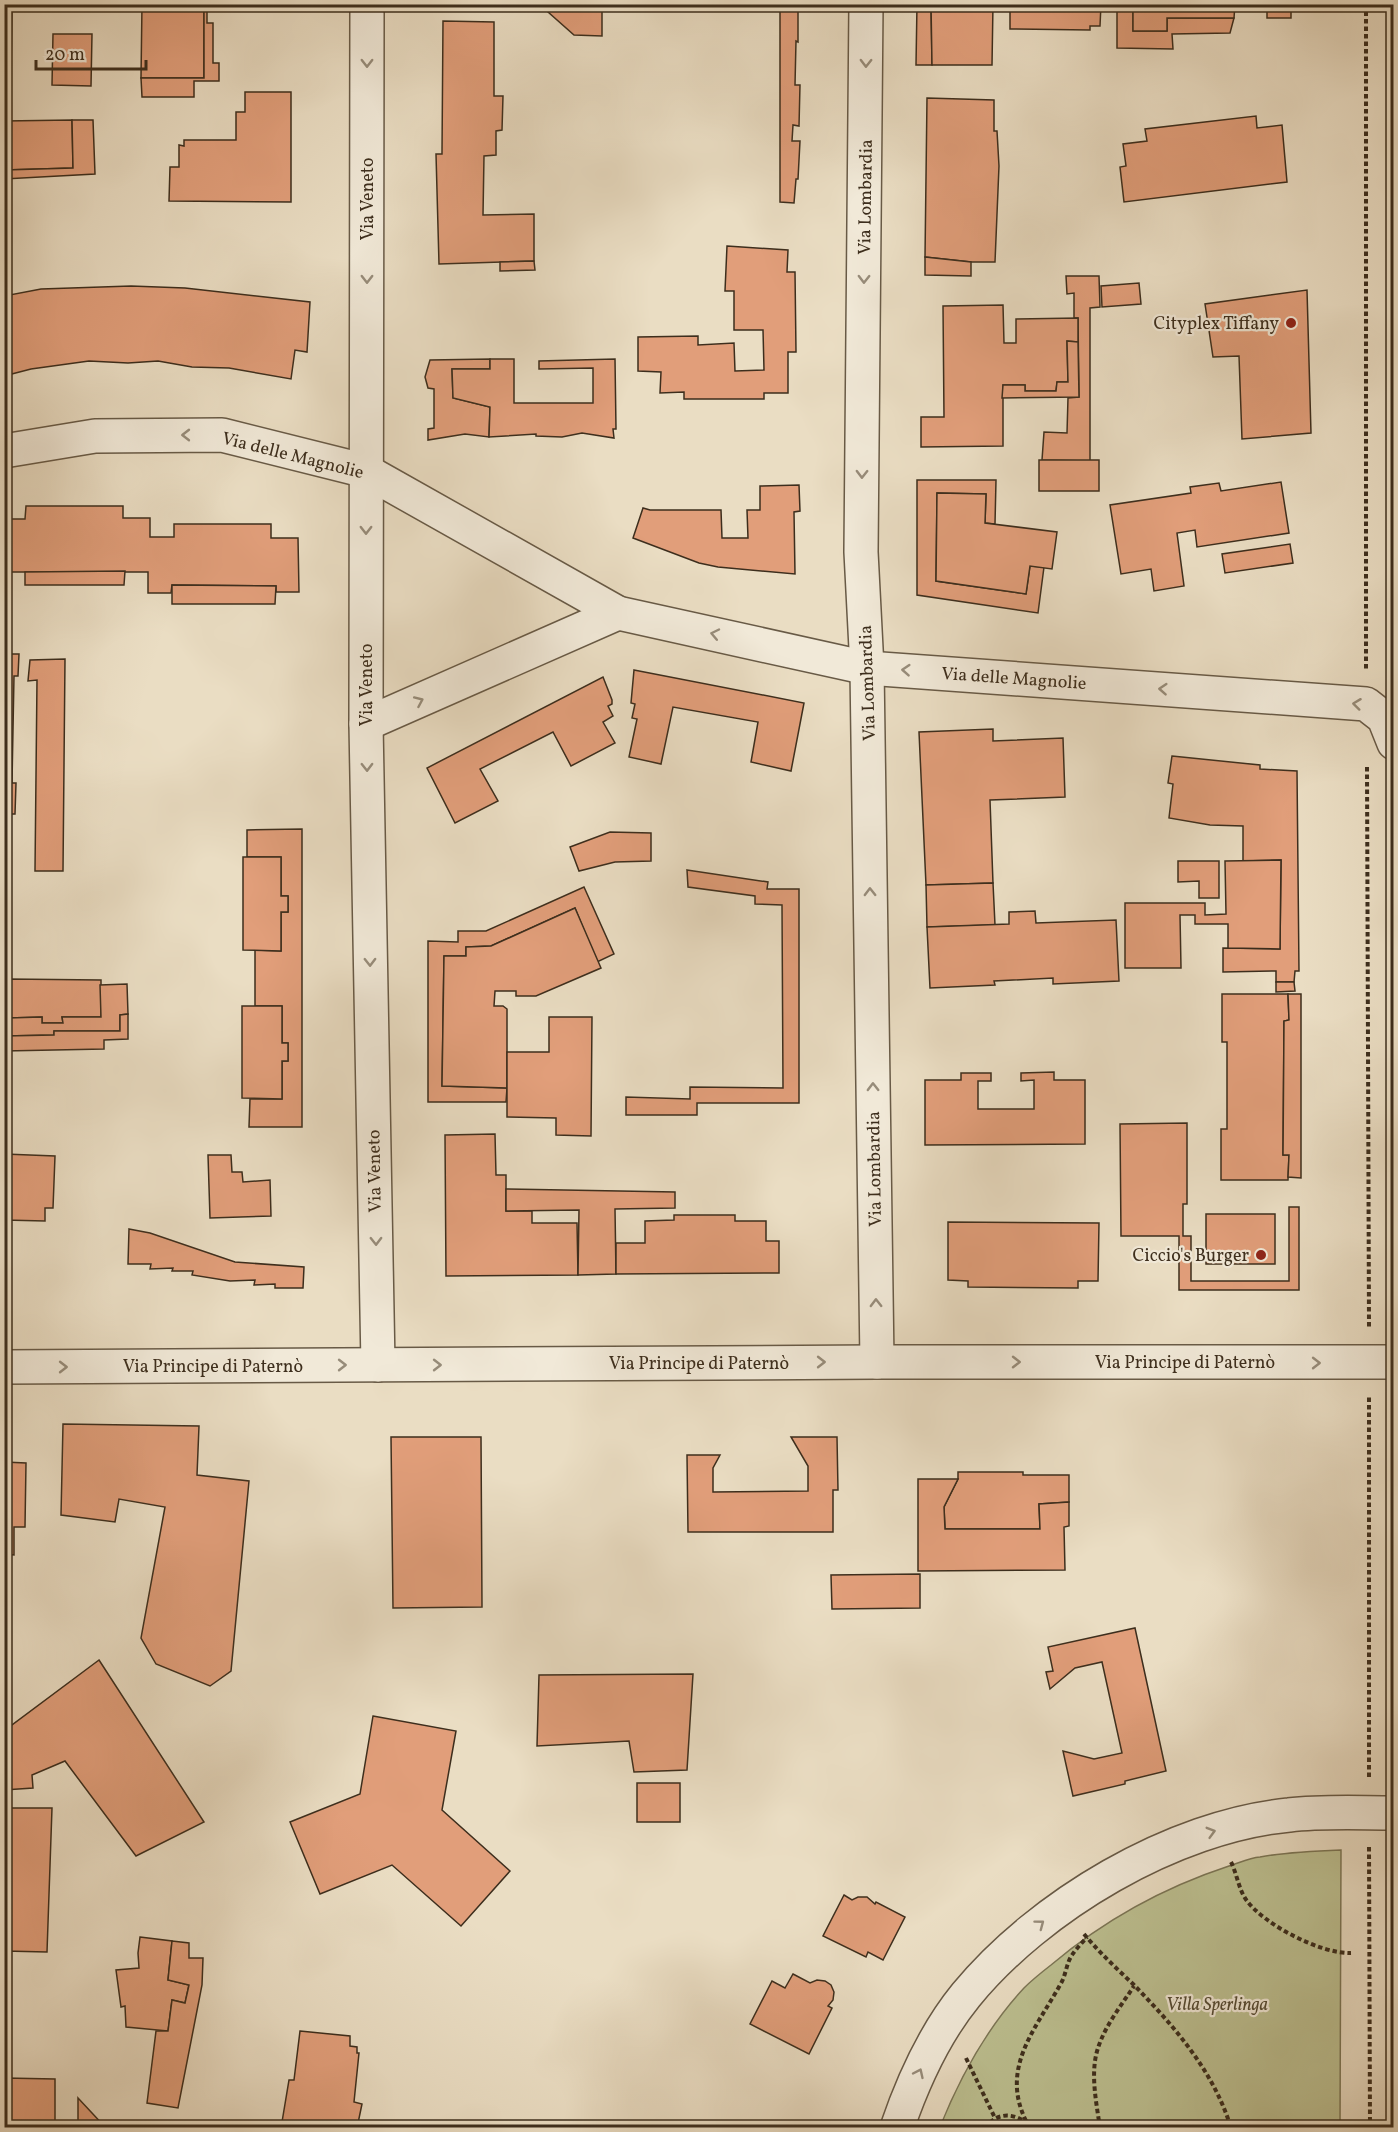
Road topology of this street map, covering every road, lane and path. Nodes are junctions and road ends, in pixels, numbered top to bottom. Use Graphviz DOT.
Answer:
graph roads {
  1 [pos="367,4"];
  2 [pos="866,4"];
  3 [pos="4,451"];
  4 [pos="366,471"];
  5 [pos="618,613"];
  6 [pos="867,668"];
  7 [pos="366,724"];
  8 [pos="1394,743"];
  9 [pos="877,1362"];
  10 [pos="1381,1362"];
  11 [pos="378,1365"];
  12 [pos="4,1367"];
  13 [pos="1381,1813"];
  14 [pos="1229,1855"];
  15 [pos="1351,1953"];
  16 [pos="1134,1985"];
  17 [pos="962,2052"];
  18 [pos="995,2118"];
  19 [pos="1026,2121"];
  20 [pos="897,2127"];
  21 [pos="985,2127"];
  22 [pos="1032,2127"];
  23 [pos="1100,2127"];
  24 [pos="1231,2127"];
  25 [pos="1370,2127"];
  1 -- 4 [label="street, Via Veneto, one-way"];
  2 -- 6 [label="street, Via Lombardia, one-way"];
  4 -- 3 [label="street, Via delle Magnolie, one-way"];
  4 -- 5 [label="street, Via delle Magnolie"];
  4 -- 7 [label="street, Via Veneto, one-way"];
  6 -- 5 [label="street, Via delle Magnolie, one-way"];
  7 -- 5 [label="street, one-way"];
  8 -- 6 [label="street, Via delle Magnolie, one-way"];
  9 -- 6 [label="street, Via Lombardia, one-way"];
  7 -- 11 [label="street, Via Veneto, one-way"];
  9 -- 10 [label="street, Via Principe di Paternò, one-way"];
  11 -- 9 [label="street, Via Principe di Paternò, one-way"];
  10 -- 13 [label="path"];
  12 -- 11 [label="street, Via Principe di Paternò, one-way"];
  20 -- 13 [label="street, one-way"];
  13 -- 25 [label="path"];
  14 -- 15 [label="path"];
  16 -- 19 [label="path"];
  16 -- 23 [label="path"];
  16 -- 24 [label="path"];
  17 -- 18 [label="path"];
  18 -- 19 [label="path"];
  18 -- 21 [label="path"];
  19 -- 22 [label="path"];
}
